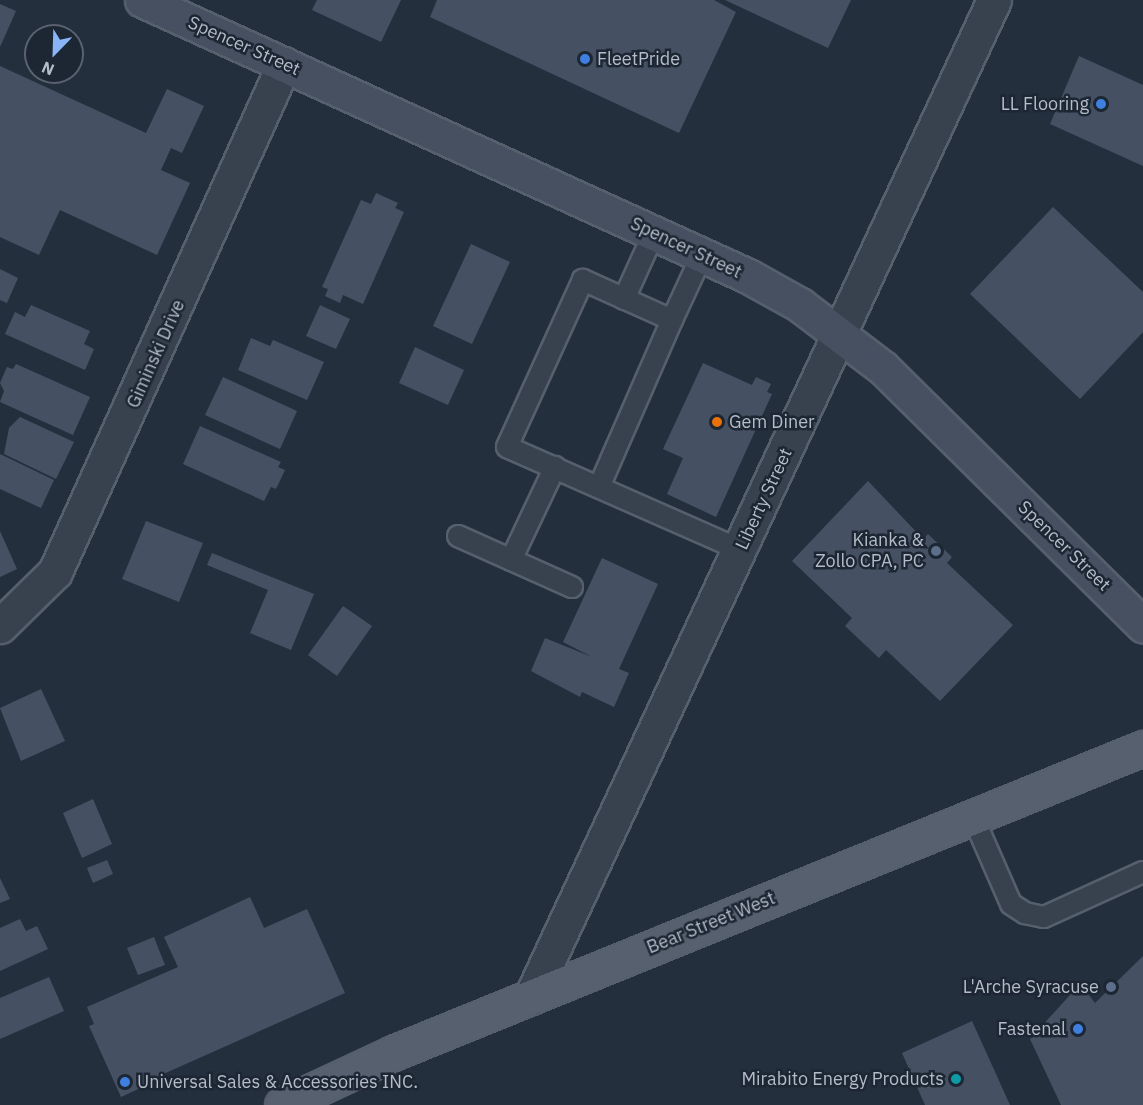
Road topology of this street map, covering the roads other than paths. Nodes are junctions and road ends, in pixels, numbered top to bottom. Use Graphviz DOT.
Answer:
graph roads {
  1 [pos="142,0"];
  2 [pos="994,0"];
  3 [pos="284,64"];
  4 [pos="654,233"];
  5 [pos="702,255"];
  6 [pos="624,299"];
  7 [pos="672,320"];
  8 [pos="841,334"];
  9 [pos="555,467"];
  10 [pos="599,488"];
  11 [pos="458,536"];
  12 [pos="740,550"];
  13 [pos="511,560"];
  14 [pos="572,587"];
  15 [pos="1143,625"];
  16 [pos="0,626"];
  17 [pos="1143,748"];
  18 [pos="973,817"];
  19 [pos="1143,872"];
  20 [pos="531,997"];
  21 [pos="326,1096"];
  22 [pos="282,1105"];
  1 -- 3 [label="main road, Spencer Street"];
  2 -- 8 [label="street, Liberty Street"];
  3 -- 4 [label="main road, Spencer Street"];
  3 -- 16 [label="street, Giminski Drive"];
  4 -- 5 [label="main road, Spencer Street"];
  4 -- 6 [label="lane"];
  5 -- 7 [label="lane"];
  5 -- 8 [label="main road, Spencer Street"];
  6 -- 7 [label="lane"];
  6 -- 9 [label="lane"];
  7 -- 10 [label="lane"];
  8 -- 12 [label="street, Liberty Street"];
  8 -- 15 [label="main road, Spencer Street"];
  9 -- 10 [label="lane"];
  9 -- 13 [label="lane"];
  10 -- 12 [label="lane"];
  11 -- 13 [label="lane"];
  12 -- 20 [label="street, Liberty Street"];
  13 -- 14 [label="lane"];
  17 -- 18 [label="main road, Bear Street West"];
  18 -- 19 [label="lane"];
  18 -- 20 [label="main road, Bear Street West"];
  20 -- 21 [label="main road, Bear Street West"];
  21 -- 22 [label="main road, Bear Street West"];
}
